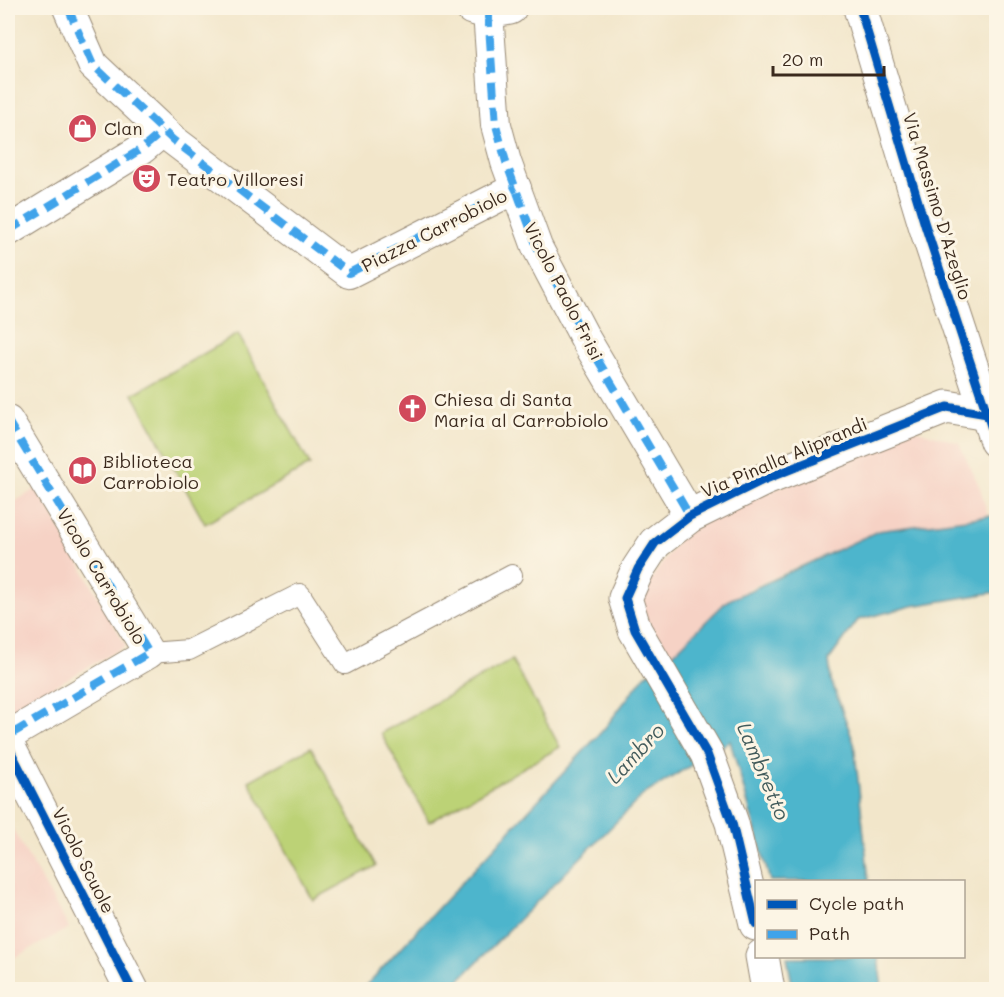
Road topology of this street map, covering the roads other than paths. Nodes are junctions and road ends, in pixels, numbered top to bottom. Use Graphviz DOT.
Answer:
graph roads {
  1 [pos="68,8"];
  2 [pos="860,8"];
  3 [pos="490,9"];
  4 [pos="153,140"];
  5 [pos="516,188"];
  6 [pos="8,231"];
  7 [pos="8,421"];
  8 [pos="992,428"];
  9 [pos="690,516"];
  10 [pos="512,575"];
  11 [pos="149,653"];
  12 [pos="8,736"];
  13 [pos="8,746"];
  14 [pos="755,920"];
  15 [pos="762,958"];
  16 [pos="132,990"];
  17 [pos="768,990"];
  1 -- 4 [label="street, Piazza Carrobiolo"];
  2 -- 8 [label="street, Via Massimo D'Azeglio"];
  3 -- 5 [label="street, Vicolo Paolo Frisi"];
  4 -- 5 [label="street, Piazza Carrobiolo"];
  4 -- 6 [label="street"];
  5 -- 9 [label="street, Vicolo Paolo Frisi"];
  7 -- 11 [label="street, Vicolo Carrobiolo"];
  8 -- 9 [label="street, Via Pinalla Aliprandi"];
  9 -- 14 [label="street, Via Pinalla Aliprandi"];
  10 -- 11 [label="lane"];
  11 -- 12 [label="street, Vicolo Carrobiolo"];
  13 -- 16 [label="street, Vicolo Scuole"];
  15 -- 17 [label="street"];
}
